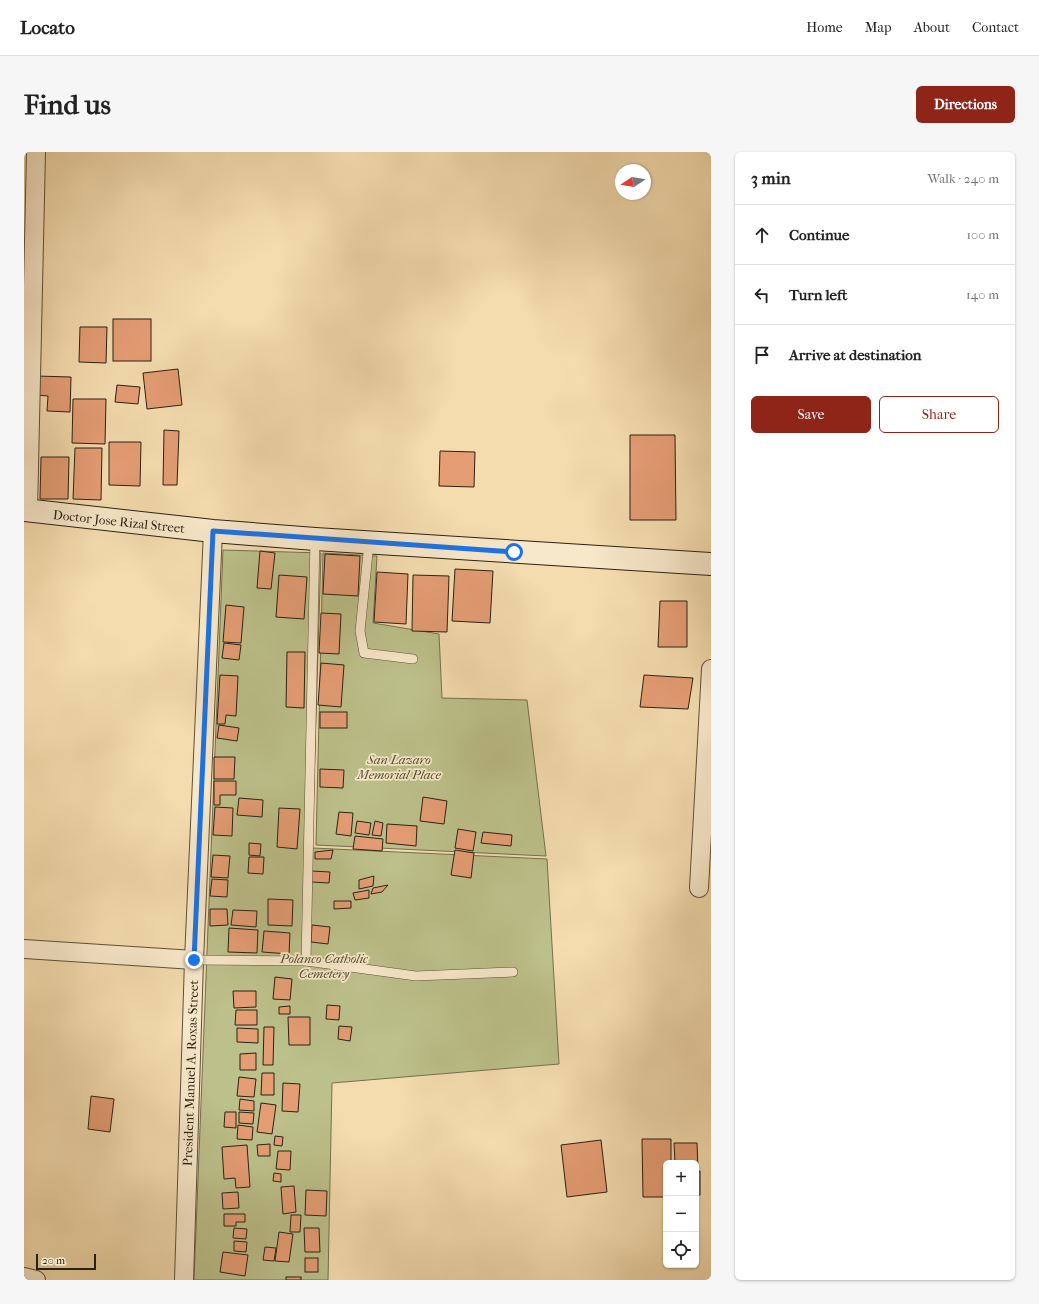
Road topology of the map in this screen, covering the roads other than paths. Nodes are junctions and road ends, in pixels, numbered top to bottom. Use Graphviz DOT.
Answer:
graph roads {
  1 [pos="36,152"];
  2 [pos="26,511"];
  3 [pos="213,531"];
  4 [pos="315,540"];
  5 [pos="369,543"];
  6 [pos="711,564"];
  7 [pos="413,660"];
  8 [pos="711,669"];
  9 [pos="698,888"];
  10 [pos="24,949"];
  11 [pos="194,960"];
  12 [pos="306,961"];
  13 [pos="513,972"];
  14 [pos="24,1277"];
  15 [pos="36,1280"];
  16 [pos="184,1280"];
  1 -- 2 [label="street"];
  2 -- 3 [label="main road, Doctor Jose Rizal Street"];
  3 -- 4 [label="main road, Doctor Jose Rizal Street"];
  3 -- 11 [label="street, President Manuel A. Roxas Street"];
  4 -- 5 [label="main road, Doctor Jose Rizal Street"];
  4 -- 12 [label="lane"];
  5 -- 6 [label="main road, Doctor Jose Rizal Street"];
  5 -- 7 [label="lane"];
  8 -- 9 [label="street"];
  10 -- 11 [label="street"];
  11 -- 12 [label="lane"];
  11 -- 16 [label="street, President Manuel A. Roxas Street"];
  12 -- 13 [label="lane"];
  14 -- 15 [label="street"];
}
